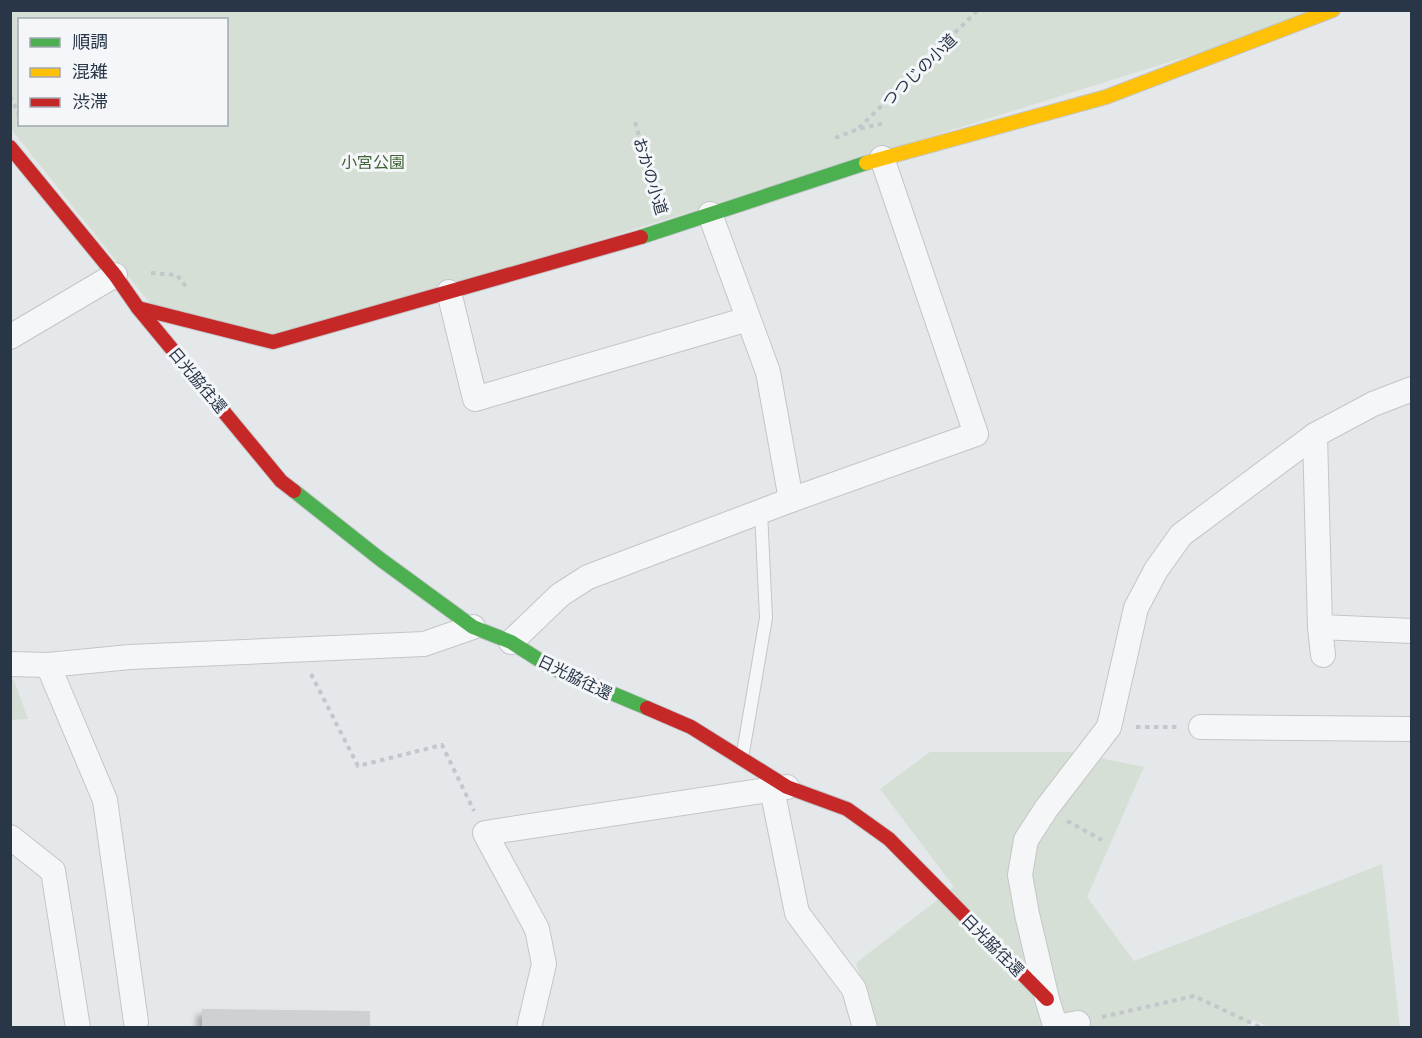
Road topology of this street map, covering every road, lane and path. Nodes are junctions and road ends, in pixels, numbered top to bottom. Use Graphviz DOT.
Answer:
graph roads {
  1 [pos="978,10"];
  2 [pos="1333,10"];
  3 [pos="10,96"];
  4 [pos="18,113"];
  5 [pos="892,121"];
  6 [pos="635,122"];
  7 [pos="858,129"];
  8 [pos="826,142"];
  9 [pos="10,147"];
  10 [pos="882,158"];
  11 [pos="710,214"];
  12 [pos="668,230"];
  13 [pos="147,273"];
  14 [pos="115,274"];
  15 [pos="154,281"];
  16 [pos="449,292"];
  17 [pos="138,308"];
  18 [pos="748,319"];
  19 [pos="10,337"];
  20 [pos="1412,389"];
  21 [pos="1315,435"];
  22 [pos="791,500"];
  23 [pos="761,511"];
  24 [pos="473,627"];
  25 [pos="1320,627"];
  26 [pos="1412,631"];
  27 [pos="510,642"];
  28 [pos="298,650"];
  29 [pos="1323,655"];
  30 [pos="10,664"];
  31 [pos="48,665"];
  32 [pos="1119,727"];
  33 [pos="1201,727"];
  34 [pos="1412,729"];
  35 [pos="742,759"];
  36 [pos="780,788"];
  37 [pos="1046,809"];
  38 [pos="485,833"];
  39 [pos="10,837"];
  40 [pos="1102,840"];
  41 [pos="1047,999"];
  42 [pos="136,1022"];
  43 [pos="861,1026"];
  44 [pos="1064,1026"];
  45 [pos="78,1028"];
  46 [pos="529,1028"];
  47 [pos="1262,1028"];
  1 -- 7 [label="path, つつじの小道"];
  2 -- 10 [label="street"];
  3 -- 4 [label="path"];
  5 -- 7 [label="path"];
  6 -- 12 [label="path, おかの小道"];
  7 -- 8 [label="path"];
  9 -- 14 [label="street"];
  10 -- 11 [label="street"];
  10 -- 22 [label="street"];
  11 -- 12 [label="street"];
  11 -- 18 [label="street"];
  12 -- 16 [label="street"];
  13 -- 15 [label="path"];
  14 -- 17 [label="street, 日光脇往還"];
  14 -- 19 [label="street"];
  16 -- 17 [label="street"];
  16 -- 18 [label="street"];
  17 -- 24 [label="street, 日光脇往還"];
  18 -- 22 [label="street"];
  20 -- 21 [label="street"];
  21 -- 25 [label="street"];
  21 -- 32 [label="street"];
  22 -- 23 [label="street"];
  23 -- 27 [label="street"];
  23 -- 35 [label="lane"];
  24 -- 27 [label="street, 日光脇往還"];
  24 -- 28 [label="street"];
  25 -- 26 [label="street"];
  25 -- 29 [label="street"];
  27 -- 35 [label="street, 日光脇往還"];
  28 -- 31 [label="street"];
  28 -- 38 [label="path"];
  30 -- 31 [label="street"];
  31 -- 42 [label="street"];
  32 -- 33 [label="path"];
  32 -- 37 [label="street"];
  33 -- 34 [label="street"];
  35 -- 36 [label="street, 日光脇往還"];
  36 -- 38 [label="street"];
  36 -- 41 [label="street, 日光脇往還"];
  36 -- 43 [label="street"];
  37 -- 40 [label="path"];
  37 -- 41 [label="street"];
  38 -- 46 [label="street"];
  39 -- 45 [label="street"];
  41 -- 44 [label="street"];
  44 -- 47 [label="path"];
}
